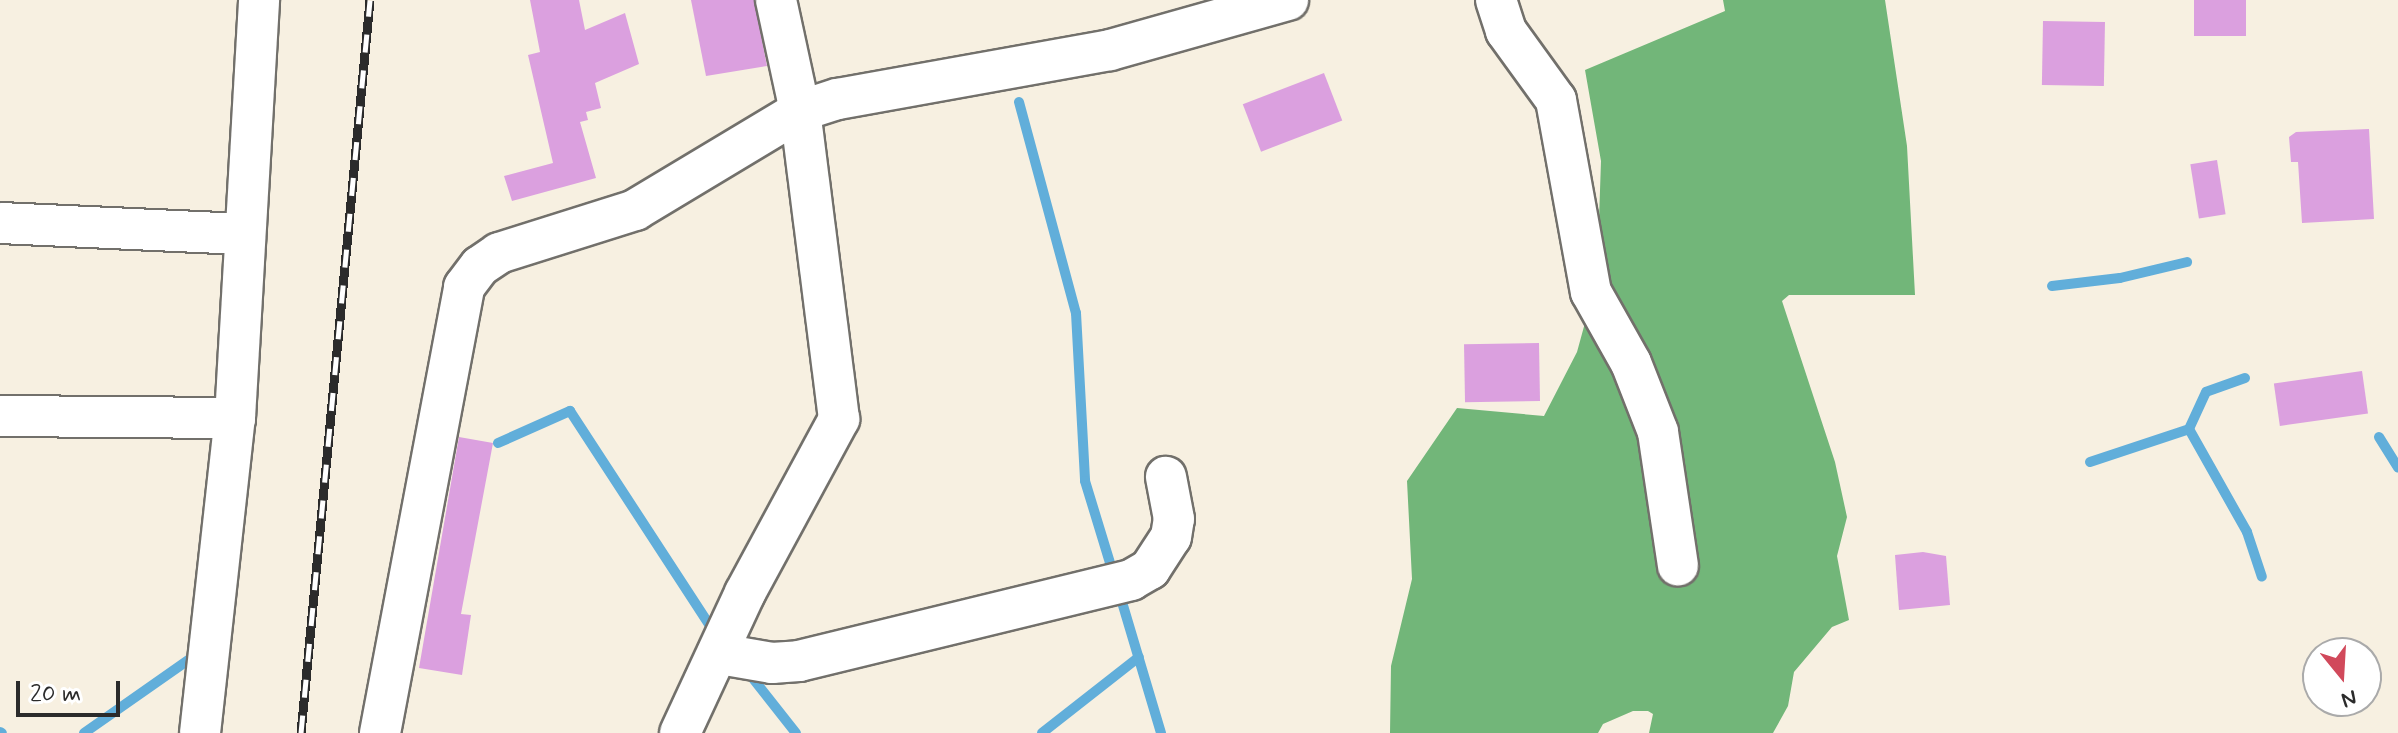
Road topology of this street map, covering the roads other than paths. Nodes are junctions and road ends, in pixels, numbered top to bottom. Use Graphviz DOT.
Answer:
graph roads {
  1 [pos="259,0"];
  2 [pos="776,0"];
  3 [pos="1288,0"];
  4 [pos="1496,0"];
  5 [pos="800,111"];
  6 [pos="0,223"];
  7 [pos="242,234"];
  8 [pos="0,416"];
  9 [pos="235,418"];
  10 [pos="1166,477"];
  11 [pos="1678,566"];
  12 [pos="720,654"];
  13 [pos="200,733"];
  14 [pos="380,733"];
  15 [pos="680,733"];
  1 -- 7 [label="street"];
  2 -- 5 [label="street"];
  3 -- 5 [label="street"];
  4 -- 11 [label="street"];
  5 -- 12 [label="street"];
  5 -- 14 [label="street"];
  6 -- 7 [label="street"];
  7 -- 9 [label="street"];
  8 -- 9 [label="street"];
  9 -- 13 [label="street"];
  10 -- 12 [label="street"];
  12 -- 15 [label="street"];
}
